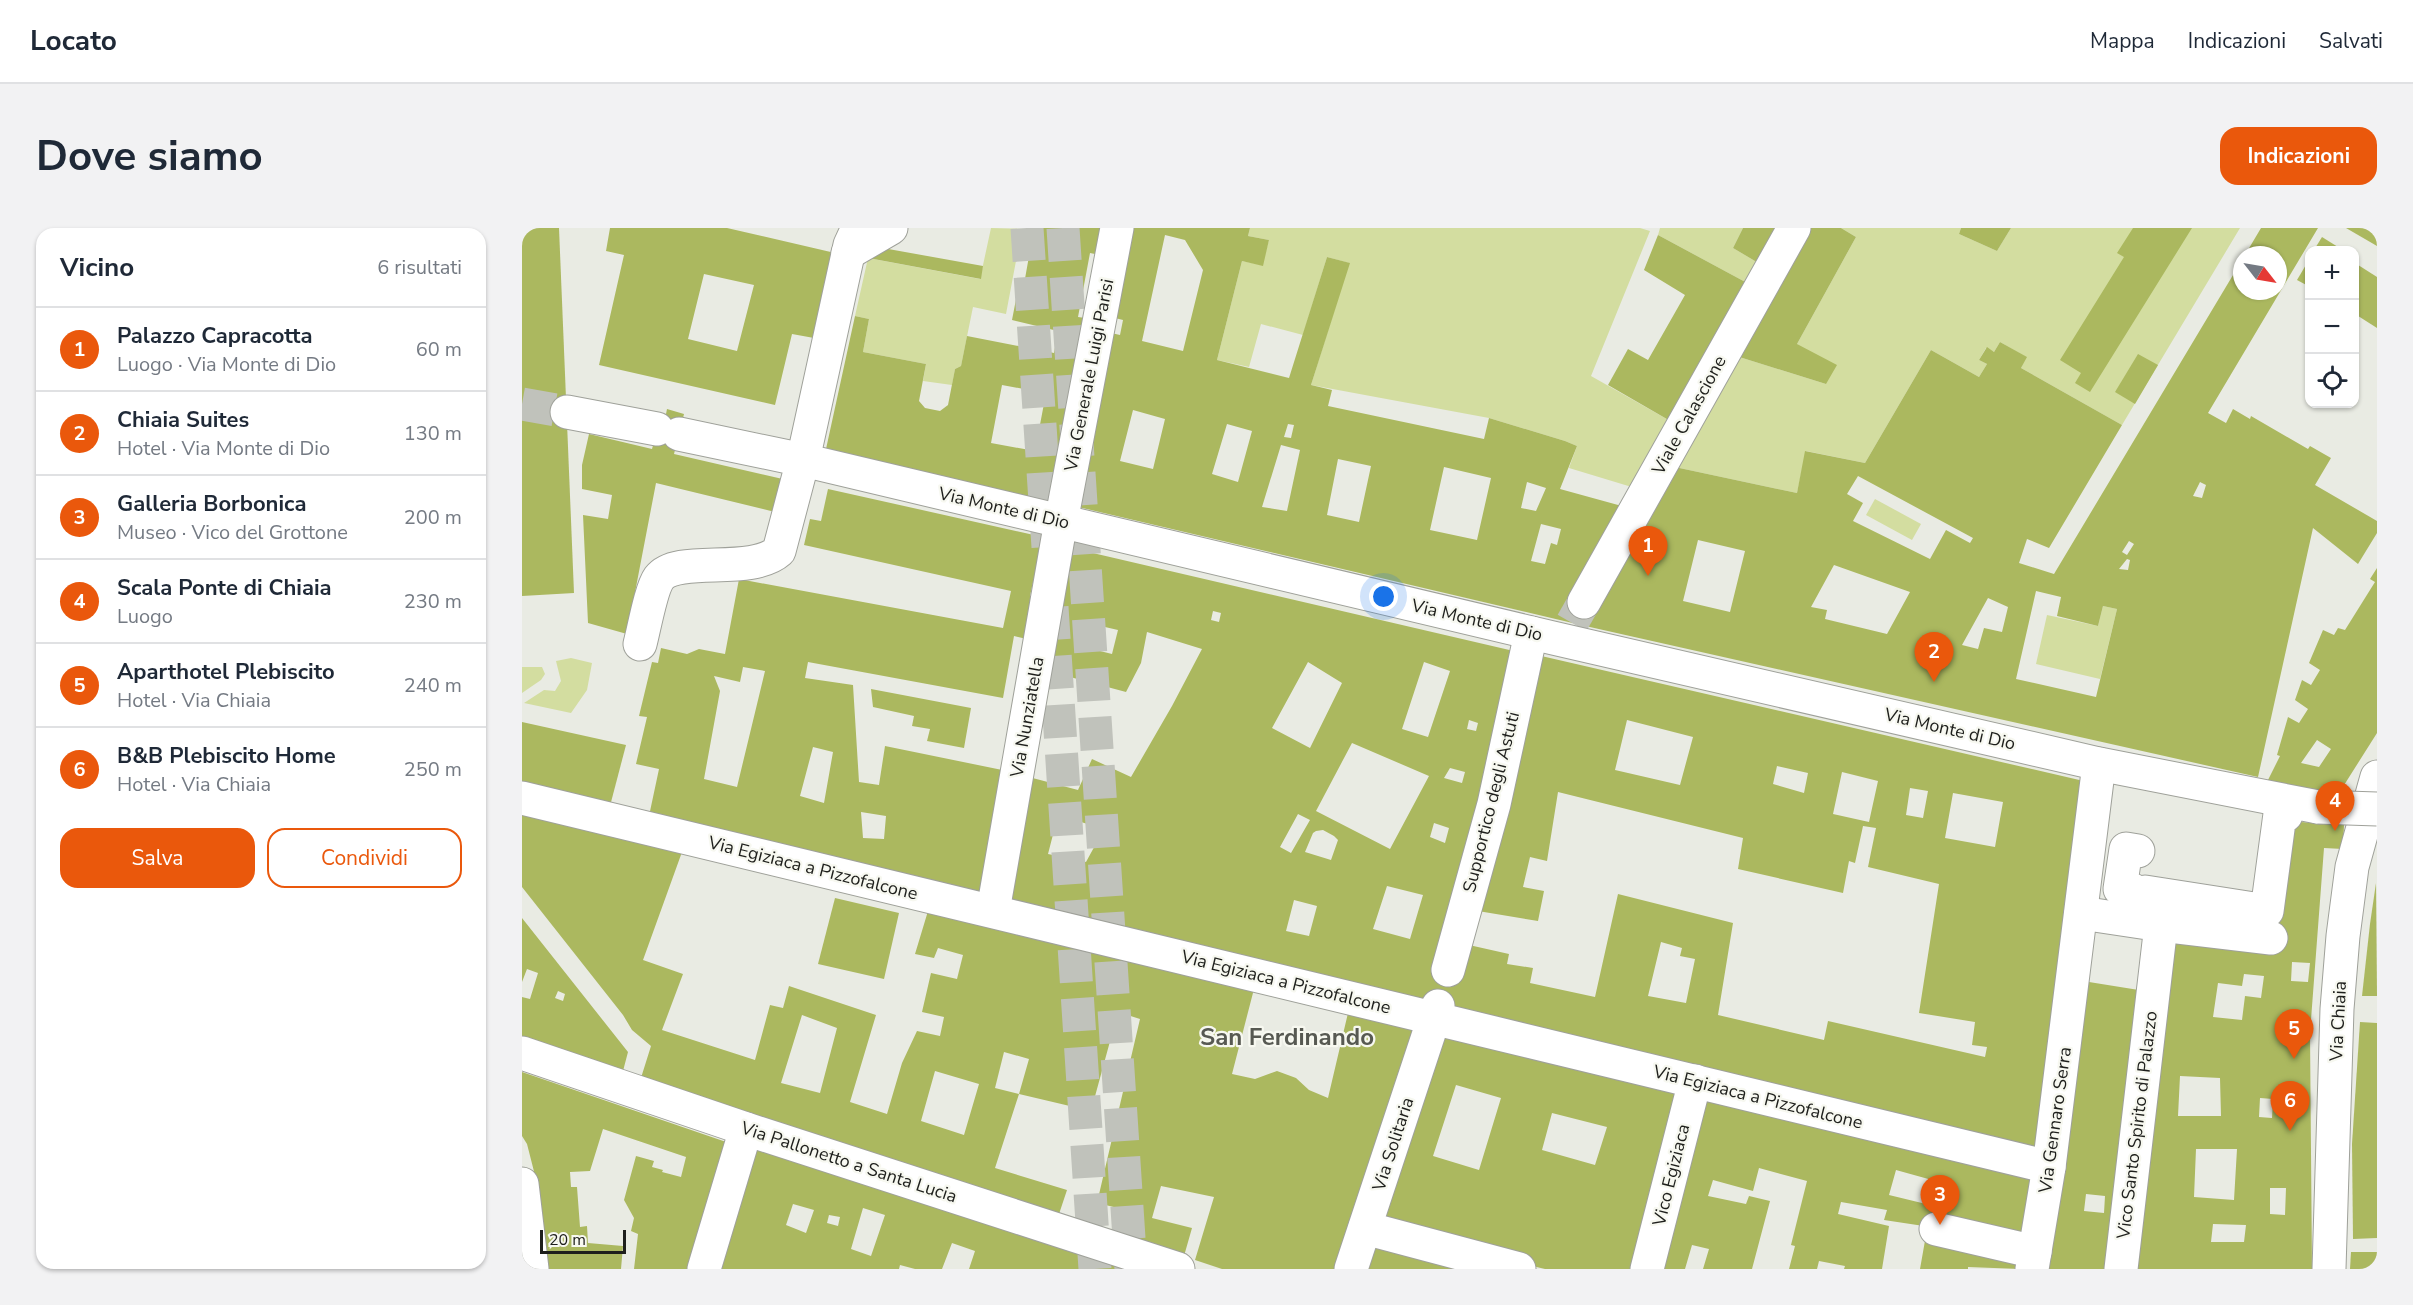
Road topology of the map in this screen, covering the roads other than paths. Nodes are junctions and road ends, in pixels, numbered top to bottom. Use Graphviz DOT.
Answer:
graph roads {
  1 [pos="891,228"];
  2 [pos="1117,228"];
  3 [pos="1794,228"];
  4 [pos="856,241"];
  5 [pos="567,412"];
  6 [pos="802,460"];
  7 [pos="1062,522"];
  8 [pos="1562,625"];
  9 [pos="640,644"];
  10 [pos="2099,764"];
  11 [pos="2377,777"];
  12 [pos="522,798"];
  13 [pos="2377,809"];
  14 [pos="2275,834"];
  15 [pos="2138,851"];
  16 [pos="993,912"];
  17 [pos="2081,913"];
  18 [pos="2161,925"];
  19 [pos="2271,938"];
  20 [pos="1448,970"];
  21 [pos="1436,1012"];
  22 [pos="522,1053"];
  23 [pos="1695,1081"];
  24 [pos="746,1129"];
  25 [pos="2049,1167"];
  26 [pos="522,1184"];
  27 [pos="1365,1228"];
  28 [pos="1936,1229"];
  29 [pos="2034,1260"];
  30 [pos="532,1269"];
  31 [pos="704,1269"];
  32 [pos="1178,1269"];
  33 [pos="1351,1269"];
  34 [pos="1519,1269"];
  35 [pos="1647,1269"];
  36 [pos="2121,1269"];
  37 [pos="2329,1269"];
  1 -- 4 [label="street"];
  2 -- 7 [label="street, Via Generale Luigi Parisi"];
  3 -- 8 [label="street, Viale Calascione"];
  4 -- 6 [label="street"];
  5 -- 6 [label="street, Via Monte di Dio"];
  6 -- 7 [label="street, Via Monte di Dio"];
  6 -- 9 [label="street"];
  7 -- 8 [label="street, Via Monte di Dio"];
  7 -- 16 [label="street, Via Nunziatella"];
  8 -- 10 [label="street, Via Monte di Dio"];
  8 -- 20 [label="street, Supportico degli Astuti"];
  10 -- 13 [label="street, Via Monte di Dio, bridge"];
  10 -- 17 [label="street, Via Gennaro Serra"];
  11 -- 37 [label="street, Via Chiaia"];
  12 -- 16 [label="street, Via Egiziaca a Pizzofalcone"];
  14 -- 15 [label="street"];
  16 -- 21 [label="street, Via Egiziaca a Pizzofalcone"];
  17 -- 18 [label="street"];
  17 -- 25 [label="street, Via Gennaro Serra"];
  18 -- 19 [label="street"];
  18 -- 36 [label="street, Vico Santo Spirito di Palazzo"];
  21 -- 23 [label="street, Via Egiziaca a Pizzofalcone"];
  21 -- 27 [label="street, Via Solitaria"];
  22 -- 24 [label="street, Via Pallonetto a Santa Lucia"];
  23 -- 25 [label="street, Via Egiziaca a Pizzofalcone"];
  23 -- 35 [label="street, Vico Egiziaca"];
  24 -- 31 [label="street"];
  24 -- 32 [label="street, Via Pallonetto a Santa Lucia"];
  25 -- 29 [label="street, Via Gennaro Serra"];
  26 -- 30 [label="street"];
  27 -- 33 [label="street, Via Solitaria"];
  27 -- 34 [label="street"];
  28 -- 29 [label="street"];
}
